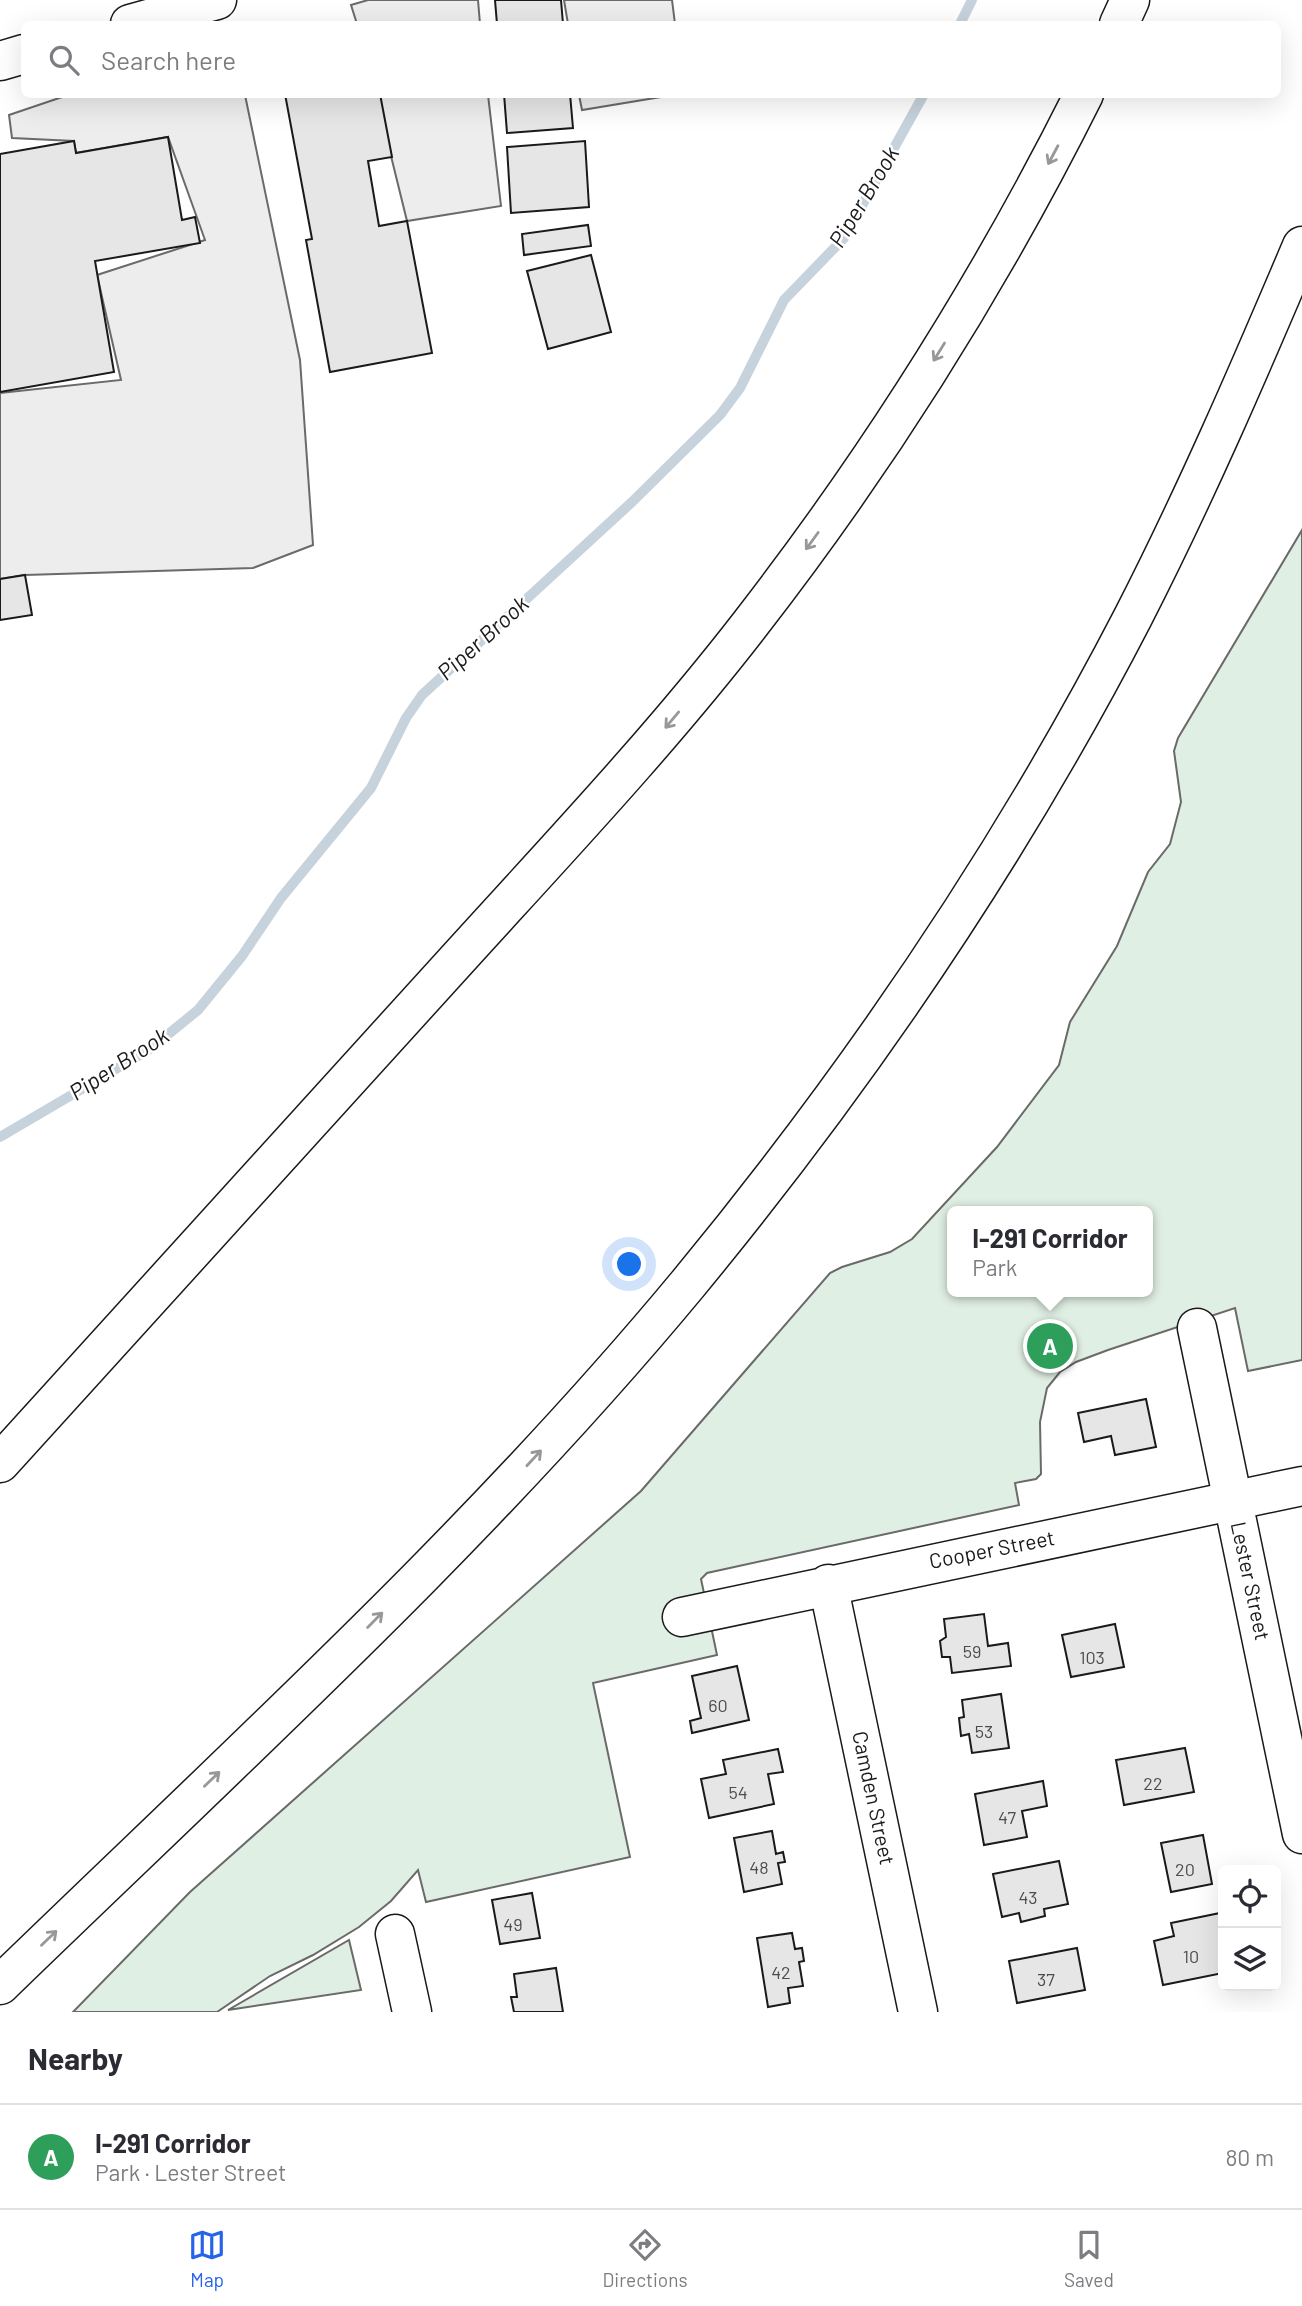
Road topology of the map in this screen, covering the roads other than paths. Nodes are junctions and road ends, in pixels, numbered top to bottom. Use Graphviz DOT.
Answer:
graph roads {
  1 [pos="217,0"];
  2 [pos="1130,0"];
  3 [pos="141,21"];
  4 [pos="1120,21"];
  5 [pos="21,55"];
  6 [pos="0,61"];
  7 [pos="1082,98"];
  8 [pos="1302,246"];
  9 [pos="1197,1328"];
  10 [pos="0,1464"];
  11 [pos="1302,1486"];
  12 [pos="1233,1501"];
  13 [pos="828,1584"];
  14 [pos="682,1617"];
  15 [pos="1302,1834"];
  16 [pos="396,1934"];
  17 [pos="0,1986"];
  18 [pos="412,2012"];
  19 [pos="918,2012"];
  1 -- 3 [label="main road"];
  2 -- 4 [label="main road"];
  5 -- 6 [label="main road"];
  7 -- 10 [label="main road, one-way"];
  17 -- 8 [label="main road, one-way"];
  9 -- 12 [label="main road, Lester Street"];
  11 -- 12 [label="main road, Cooper Street"];
  12 -- 13 [label="main road, Cooper Street"];
  12 -- 15 [label="main road, Lester Street"];
  13 -- 14 [label="main road, Cooper Street"];
  13 -- 19 [label="main road, Camden Street"];
  16 -- 18 [label="main road"];
}
